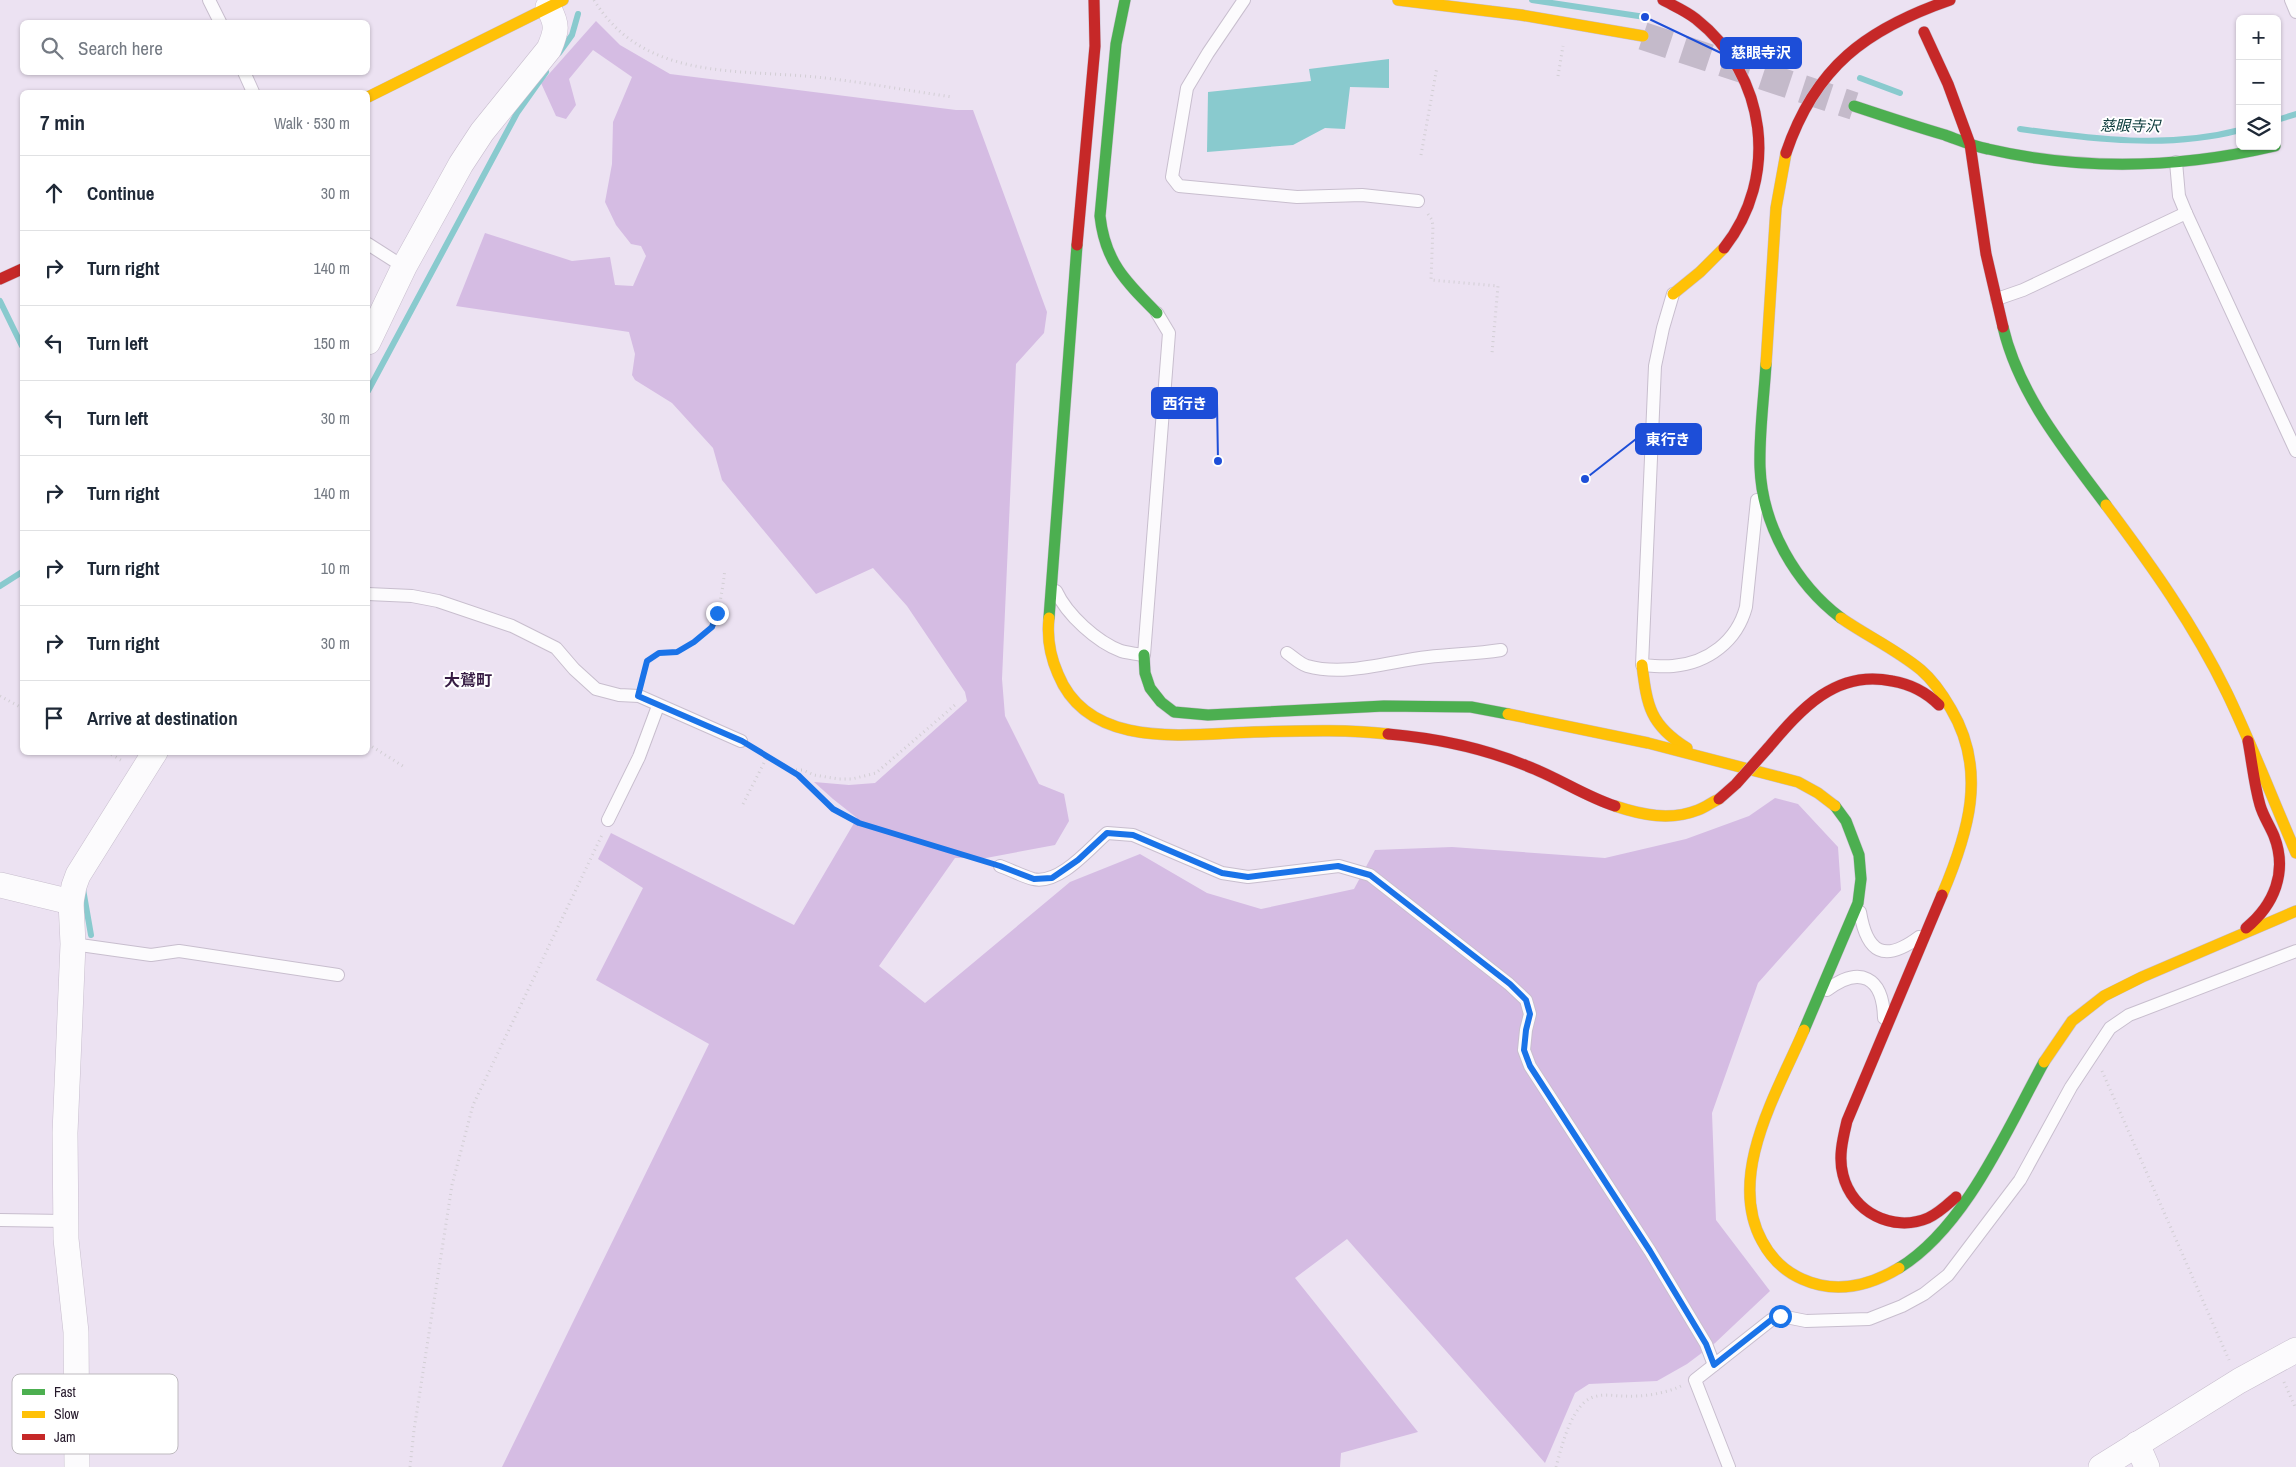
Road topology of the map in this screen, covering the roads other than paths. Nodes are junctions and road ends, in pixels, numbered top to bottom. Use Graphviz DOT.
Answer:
graph roads {
  1 [pos="209,0"];
  2 [pos="1094,0"];
  3 [pos="1125,0"];
  4 [pos="1244,0"];
  5 [pos="1398,0"];
  6 [pos="1663,0"];
  7 [pos="1950,0"];
  8 [pos="2290,0"];
  9 [pos="555,4"];
  10 [pos="2296,12"];
  11 [pos="219,20"];
  12 [pos="1924,32"];
  13 [pos="1644,36"];
  14 [pos="245,75"];
  15 [pos="252,90"];
  16 [pos="370,96"];
  17 [pos="1854,106"];
  18 [pos="1970,144"];
  19 [pos="2255,150"];
  20 [pos="2176,162"];
  21 [pos="1418,201"];
  22 [pos="2186,212"];
  23 [pos="370,245"];
  24 [pos="404,267"];
  25 [pos="20,270"];
  26 [pos="0,279"];
  27 [pos="1673,294"];
  28 [pos="1997,299"];
  29 [pos="1157,313"];
  30 [pos="370,338"];
  31 [pos="2296,451"];
  32 [pos="1760,468"];
  33 [pos="1051,582"];
  34 [pos="370,594"];
  35 [pos="1501,650"];
  36 [pos="1288,653"];
  37 [pos="1144,655"];
  38 [pos="1642,665"];
  39 [pos="658,706"];
  40 [pos="742,741"];
  41 [pos="1967,741"];
  42 [pos="2248,741"];
  43 [pos="153,755"];
  44 [pos="1700,755"];
  45 [pos="608,820"];
  46 [pos="2296,853"];
  47 [pos="1000,866"];
  48 [pos="0,885"];
  49 [pos="71,902"];
  50 [pos="1858,903"];
  51 [pos="2296,911"];
  52 [pos="1925,932"];
  53 [pos="2228,940"];
  54 [pos="73,944"];
  55 [pos="2296,951"];
  56 [pos="338,975"];
  57 [pos="1819,996"];
  58 [pos="1885,1028"];
  59 [pos="1985,1171"];
  60 [pos="0,1220"];
  61 [pos="65,1221"];
  62 [pos="2286,1355"];
  63 [pos="1714,1365"];
  64 [pos="76,1374"];
  65 [pos="2137,1444"];
  66 [pos="77,1454"];
  67 [pos="77,1467"];
  68 [pos="1729,1467"];
  69 [pos="2101,1467"];
  70 [pos="2147,1467"];
  1 -- 11 [label="lane"];
  2 -- 33 [label="main road"];
  3 -- 29 [label="main road"];
  4 -- 21 [label="lane"];
  5 -- 13 [label="main road"];
  6 -- 27 [label="main road"];
  7 -- 32 [label="main road"];
  8 -- 10 [label="lane"];
  9 -- 16 [label="main road"];
  9 -- 24 [label="street"];
  12 -- 18 [label="main road"];
  14 -- 15 [label="lane"];
  17 -- 18 [label="main road"];
  18 -- 20 [label="main road"];
  18 -- 28 [label="main road"];
  19 -- 20 [label="main road"];
  20 -- 22 [label="lane"];
  22 -- 28 [label="lane"];
  22 -- 31 [label="lane"];
  23 -- 24 [label="lane"];
  24 -- 30 [label="street"];
  25 -- 26 [label="main road"];
  27 -- 38 [label="lane"];
  28 -- 42 [label="main road"];
  29 -- 37 [label="lane"];
  32 -- 38 [label="lane"];
  32 -- 41 [label="main road"];
  33 -- 37 [label="lane"];
  33 -- 41 [label="main road, bridge"];
  34 -- 39 [label="lane"];
  35 -- 36 [label="lane"];
  37 -- 44 [label="main road"];
  38 -- 44 [label="main road"];
  39 -- 40 [label="lane"];
  39 -- 45 [label="lane"];
  41 -- 52 [label="main road"];
  42 -- 46 [label="main road"];
  42 -- 53 [label="main road"];
  43 -- 49 [label="street"];
  44 -- 50 [label="main road"];
  47 -- 63 [label="lane"];
  48 -- 49 [label="street"];
  49 -- 54 [label="street"];
  50 -- 52 [label="lane"];
  50 -- 57 [label="main road"];
  51 -- 53 [label="main road"];
  52 -- 58 [label="main road"];
  53 -- 59 [label="main road"];
  54 -- 56 [label="lane"];
  54 -- 61 [label="street"];
  55 -- 63 [label="lane"];
  57 -- 58 [label="lane"];
  57 -- 59 [label="main road"];
  58 -- 59 [label="main road"];
  60 -- 61 [label="lane"];
  61 -- 64 [label="street"];
  62 -- 65 [label="street"];
  63 -- 68 [label="lane"];
  65 -- 69 [label="street"];
  65 -- 70 [label="street"];
  66 -- 67 [label="street"];
}
